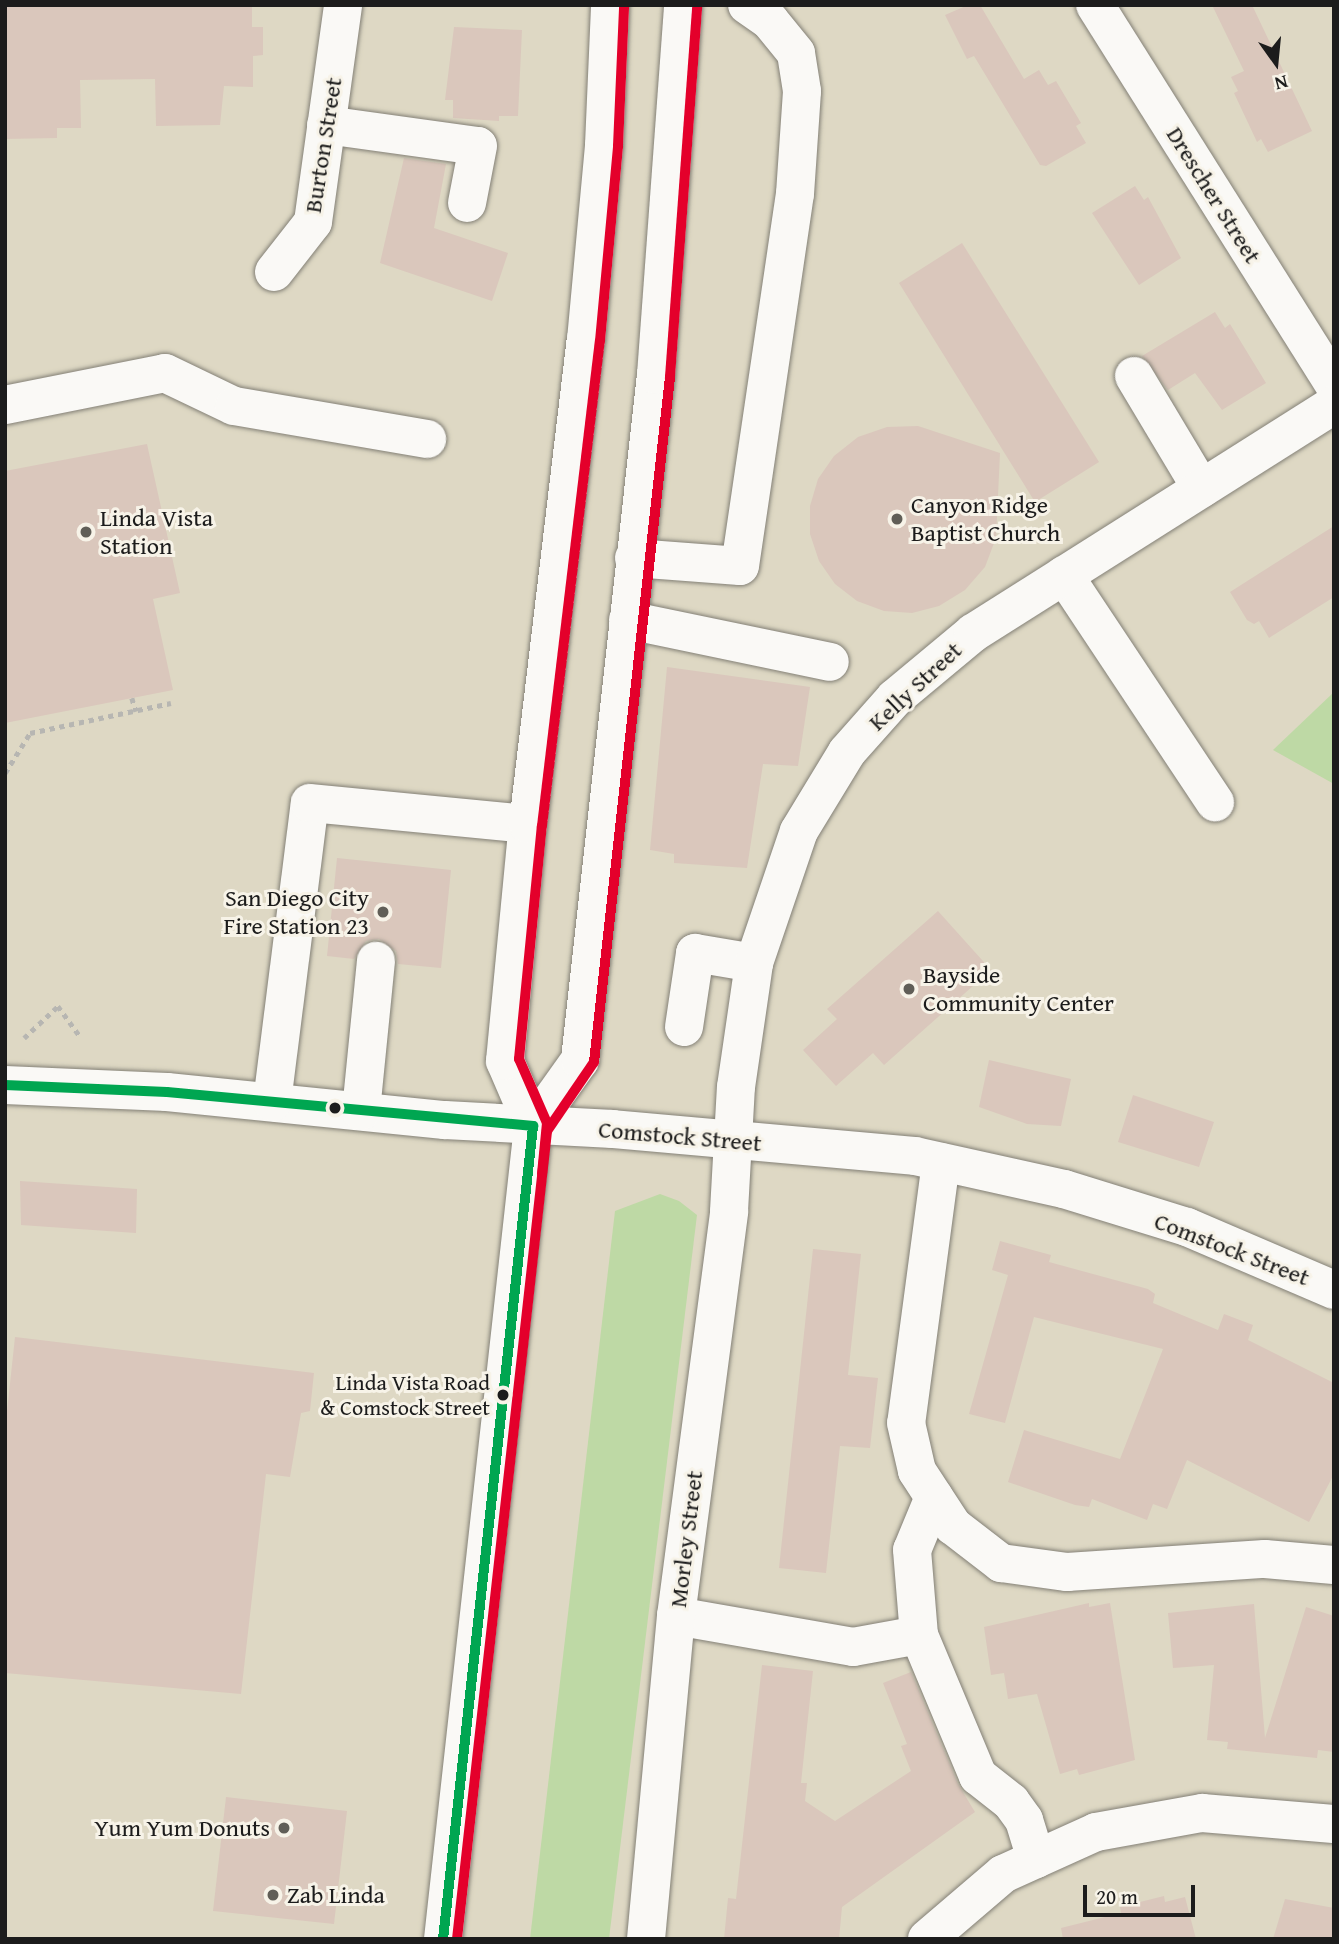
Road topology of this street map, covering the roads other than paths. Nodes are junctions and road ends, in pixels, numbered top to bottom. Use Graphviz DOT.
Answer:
graph roads {
  1 [pos="343,5"];
  2 [pos="610,5"];
  3 [pos="683,5"];
  4 [pos="747,5"];
  5 [pos="1095,5"];
  6 [pos="326,125"];
  7 [pos="467,203"];
  8 [pos="274,272"];
  9 [pos="1134,376"];
  10 [pos="1334,384"];
  11 [pos="5,405"];
  12 [pos="1334,405"];
  13 [pos="427,439"];
  14 [pos="1200,488"];
  15 [pos="634,558"];
  16 [pos="1064,575"];
  17 [pos="628,621"];
  18 [pos="831,662"];
  19 [pos="1215,802"];
  20 [pos="528,824"];
  21 [pos="376,961"];
  22 [pos="754,963"];
  23 [pos="684,1027"];
  24 [pos="5,1085"];
  25 [pos="272,1102"];
  26 [pos="361,1111"];
  27 [pos="533,1126"];
  28 [pos="732,1140"];
  29 [pos="940,1162"];
  30 [pos="1334,1290"];
  31 [pos="934,1497"];
  32 [pos="1334,1565"];
  33 [pos="676,1616"];
  34 [pos="919,1635"];
  35 [pos="1334,1824"];
  36 [pos="1020,1867"];
  37 [pos="443,1939"];
  38 [pos="646,1939"];
  39 [pos="927,1939"];
  1 -- 6 [label="street, Burton Street"];
  2 -- 20 [label="street"];
  3 -- 15 [label="street"];
  4 -- 15 [label="street"];
  5 -- 10 [label="street, Drescher Street"];
  6 -- 7 [label="street"];
  6 -- 8 [label="street, Burton Street"];
  9 -- 14 [label="street"];
  11 -- 13 [label="street"];
  12 -- 14 [label="street, Kelly Street"];
  14 -- 16 [label="street, Kelly Street"];
  15 -- 17 [label="street"];
  16 -- 19 [label="street"];
  16 -- 22 [label="street, Kelly Street"];
  17 -- 18 [label="street"];
  17 -- 27 [label="street"];
  20 -- 25 [label="street"];
  20 -- 27 [label="street"];
  21 -- 26 [label="street"];
  22 -- 23 [label="street"];
  22 -- 28 [label="street, Kelly Street"];
  24 -- 25 [label="street, Comstock Street"];
  25 -- 26 [label="street, Comstock Street"];
  26 -- 27 [label="street, Comstock Street"];
  27 -- 28 [label="street, Comstock Street"];
  27 -- 37 [label="street"];
  28 -- 29 [label="street, Comstock Street"];
  28 -- 33 [label="street, Morley Street"];
  29 -- 30 [label="street, Comstock Street"];
  29 -- 31 [label="street"];
  31 -- 32 [label="street"];
  31 -- 34 [label="street"];
  33 -- 34 [label="street"];
  33 -- 38 [label="street, Morley Street"];
  34 -- 36 [label="street"];
  35 -- 36 [label="street"];
  36 -- 39 [label="street"];
}
